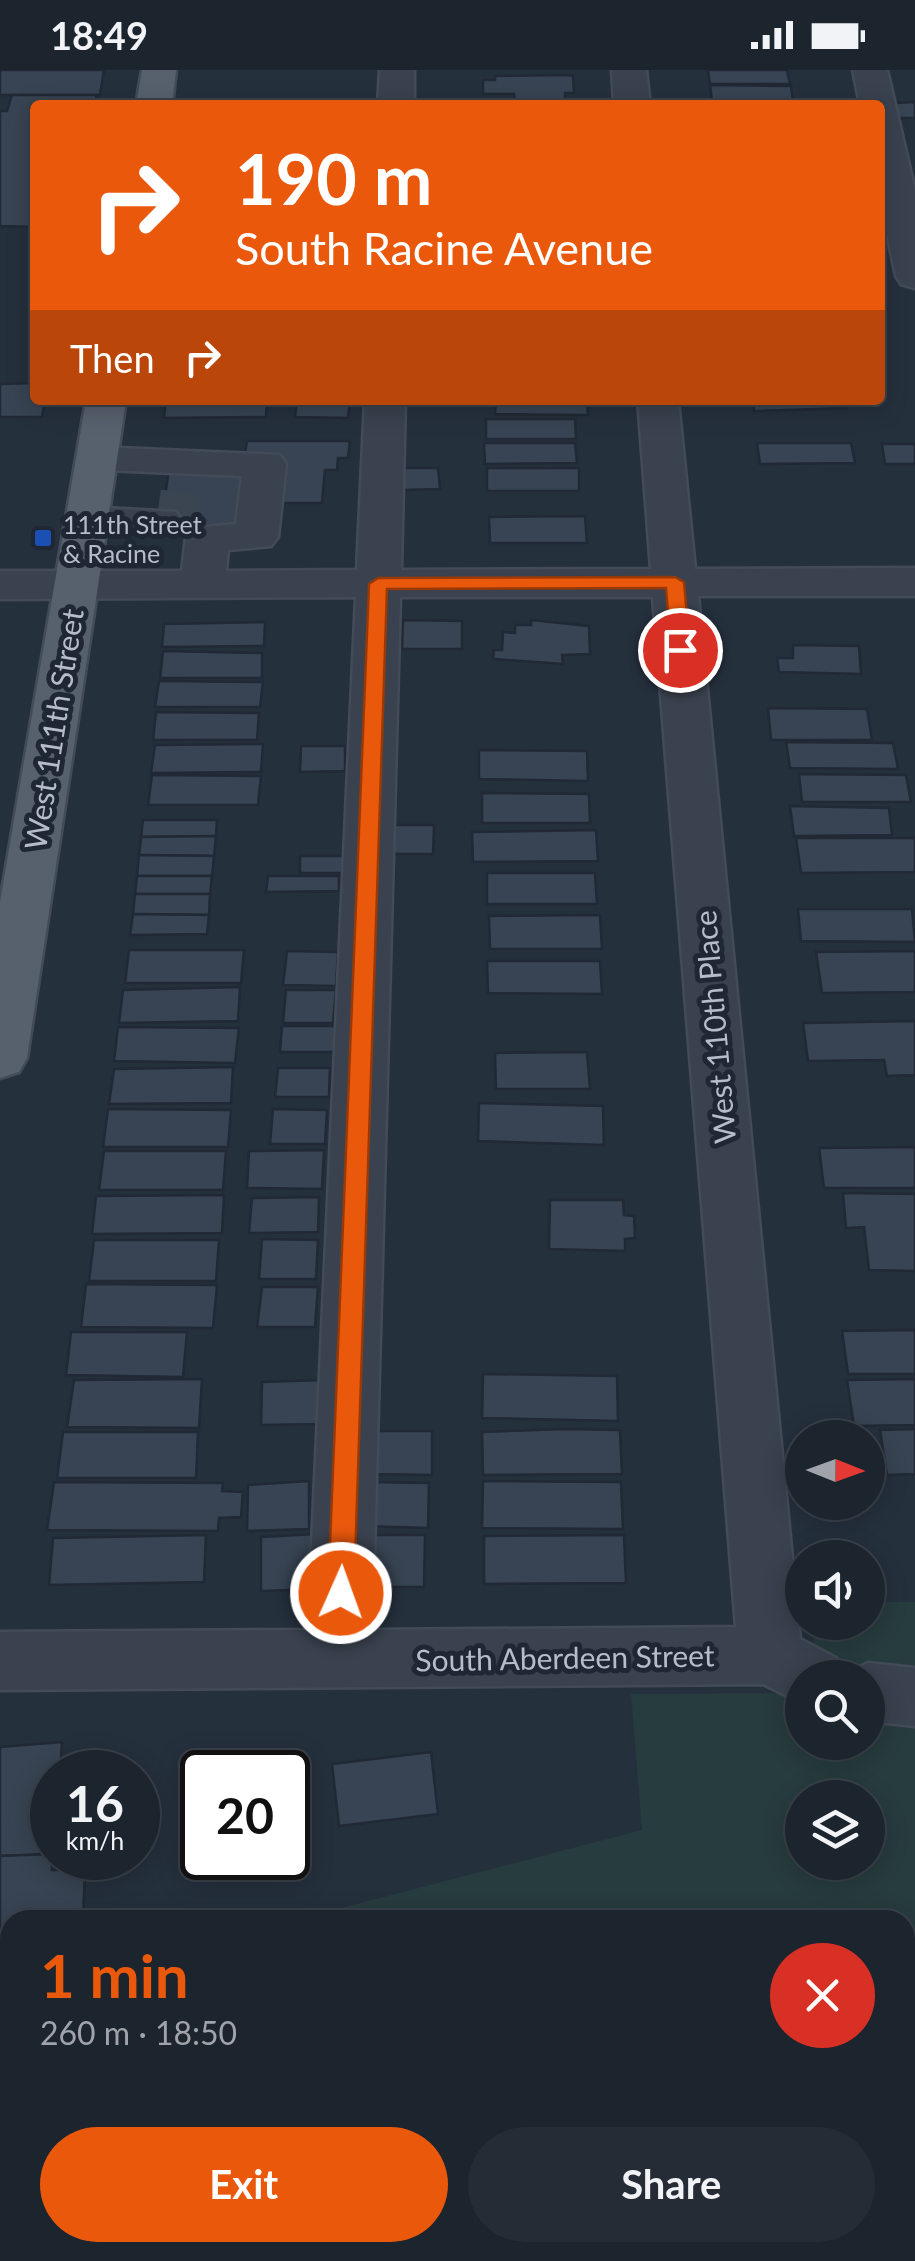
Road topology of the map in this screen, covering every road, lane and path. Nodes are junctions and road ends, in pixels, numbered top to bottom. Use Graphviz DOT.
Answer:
graph roads {
  1 [pos="159,70"];
  2 [pos="398,70"];
  3 [pos="629,70"];
  4 [pos="870,70"];
  5 [pos="155,100"];
  6 [pos="396,100"];
  7 [pos="632,100"];
  8 [pos="877,100"];
  9 [pos="885,138"];
  10 [pos="915,276"];
  11 [pos="105,405"];
  12 [pos="385,405"];
  13 [pos="658,405"];
  14 [pos="97,460"];
  15 [pos="86,520"];
  16 [pos="188,530"];
  17 [pos="675,582"];
  18 [pos="915,582"];
  19 [pos="202,584"];
  20 [pos="378,584"];
  21 [pos="0,585"];
  22 [pos="76,585"];
  23 [pos="0,1058"];
  24 [pos="340,1658"];
  25 [pos="790,1660"];
  26 [pos="0,1661"];
  27 [pos="785,1666"];
  28 [pos="885,1694"];
  29 [pos="915,1697"];
  1 -- 5 [label="main road"];
  2 -- 6 [label="street"];
  3 -- 7 [label="street"];
  4 -- 8 [label="street"];
  9 -- 10 [label="street"];
  11 -- 14 [label="main road, West 111th Street"];
  12 -- 20 [label="street"];
  13 -- 17 [label="street, West 110th Place"];
  14 -- 15 [label="main road, West 111th Street"];
  14 -- 16 [label="street"];
  15 -- 16 [label="street"];
  15 -- 22 [label="main road, West 111th Street"];
  16 -- 19 [label="street"];
  17 -- 18 [label="street"];
  17 -- 20 [label="street"];
  17 -- 25 [label="street, West 110th Place"];
  19 -- 20 [label="street"];
  19 -- 22 [label="street"];
  20 -- 24 [label="street"];
  21 -- 22 [label="street"];
  22 -- 23 [label="main road, West 111th Street"];
  24 -- 26 [label="street, South Aberdeen Street"];
  24 -- 27 [label="street, South Aberdeen Street"];
  28 -- 29 [label="street"];
}
